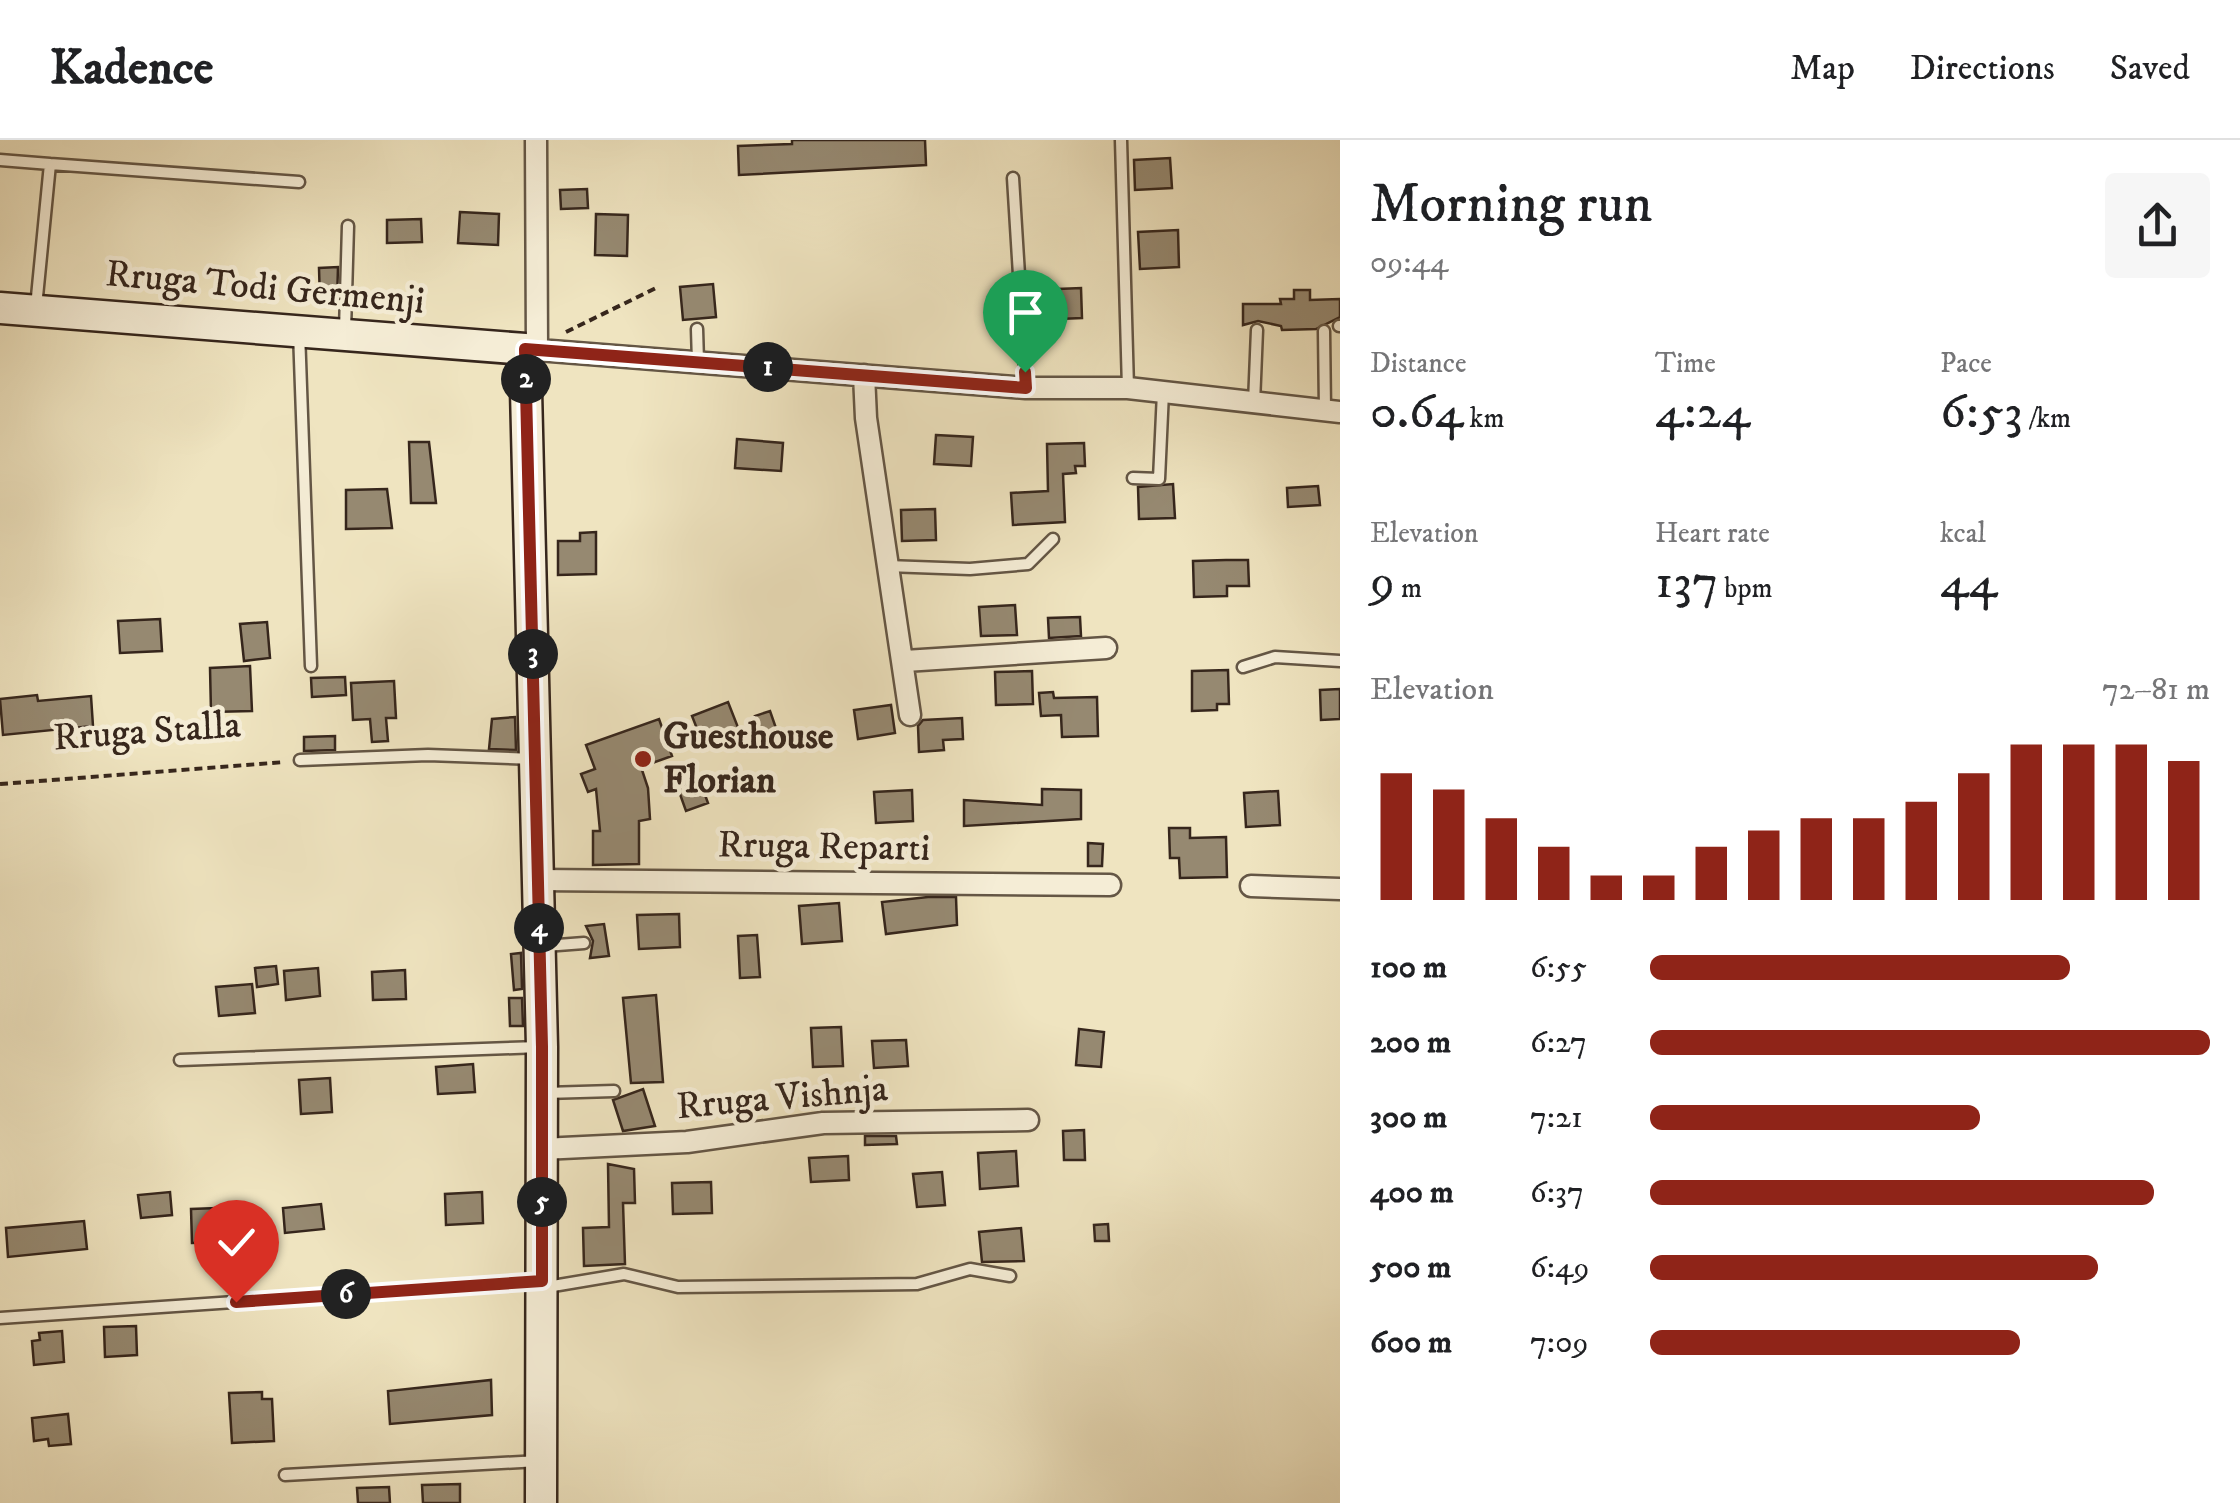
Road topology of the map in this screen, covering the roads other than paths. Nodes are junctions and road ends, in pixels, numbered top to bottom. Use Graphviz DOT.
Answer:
graph roads {
  1 [pos="536,140"];
  2 [pos="1121,140"];
  3 [pos="0,160"];
  4 [pos="50,164"];
  5 [pos="1013,178"];
  6 [pos="299,182"];
  7 [pos="348,226"];
  8 [pos="0,308"];
  9 [pos="35,310"];
  10 [pos="697,329"];
  11 [pos="1258,330"];
  12 [pos="299,331"];
  13 [pos="1324,332"];
  14 [pos="344,335"];
  15 [pos="533,344"];
  16 [pos="698,362"];
  17 [pos="864,375"];
  18 [pos="1026,388"];
  19 [pos="1128,388"];
  20 [pos="1163,392"];
  21 [pos="1254,403"];
  22 [pos="1333,411"];
  23 [pos="1133,478"];
  24 [pos="1053,538"];
  25 [pos="887,566"];
  26 [pos="1106,648"];
  27 [pos="905,661"];
  28 [pos="1340,661"];
  29 [pos="311,666"];
  30 [pos="1243,667"];
  31 [pos="910,716"];
  32 [pos="300,760"];
  33 [pos="536,760"];
  34 [pos="538,880"];
  35 [pos="1110,885"];
  36 [pos="1251,886"];
  37 [pos="1340,889"];
  38 [pos="584,943"];
  39 [pos="540,946"];
  40 [pos="542,1047"];
  41 [pos="180,1060"];
  42 [pos="614,1090"];
  43 [pos="542,1093"];
  44 [pos="1028,1120"];
  45 [pos="542,1149"];
  46 [pos="1010,1276"];
  47 [pos="542,1285"];
  48 [pos="0,1318"];
  49 [pos="541,1461"];
  50 [pos="285,1475"];
  51 [pos="541,1503"];
  1 -- 15 [label="street"];
  2 -- 19 [label="lane"];
  3 -- 4 [label="lane"];
  4 -- 6 [label="lane"];
  4 -- 9 [label="lane"];
  5 -- 18 [label="lane"];
  7 -- 14 [label="lane"];
  8 -- 9 [label="street, Rruga Todi Germenji"];
  9 -- 12 [label="street, Rruga Todi Germenji"];
  10 -- 16 [label="lane"];
  11 -- 21 [label="lane"];
  12 -- 14 [label="street, Rruga Todi Germenji"];
  12 -- 29 [label="lane"];
  13 -- 22 [label="lane"];
  14 -- 15 [label="street, Rruga Todi Germenji"];
  15 -- 16 [label="street"];
  15 -- 33 [label="street"];
  16 -- 17 [label="street"];
  17 -- 18 [label="street"];
  17 -- 25 [label="street"];
  18 -- 19 [label="street"];
  19 -- 20 [label="street"];
  20 -- 21 [label="street"];
  20 -- 23 [label="lane"];
  21 -- 22 [label="street"];
  24 -- 25 [label="lane"];
  25 -- 27 [label="street"];
  26 -- 27 [label="street"];
  27 -- 31 [label="street"];
  28 -- 30 [label="lane"];
  32 -- 33 [label="lane"];
  33 -- 34 [label="street"];
  34 -- 35 [label="street, Rruga Reparti"];
  34 -- 39 [label="street"];
  36 -- 37 [label="street"];
  38 -- 39 [label="lane"];
  39 -- 40 [label="street"];
  40 -- 41 [label="lane"];
  40 -- 43 [label="street"];
  42 -- 43 [label="lane"];
  43 -- 45 [label="street"];
  44 -- 45 [label="street, Rruga Vishnja"];
  45 -- 47 [label="street"];
  46 -- 47 [label="lane"];
  47 -- 48 [label="lane"];
  47 -- 49 [label="street"];
  49 -- 50 [label="lane"];
  49 -- 51 [label="street"];
}
